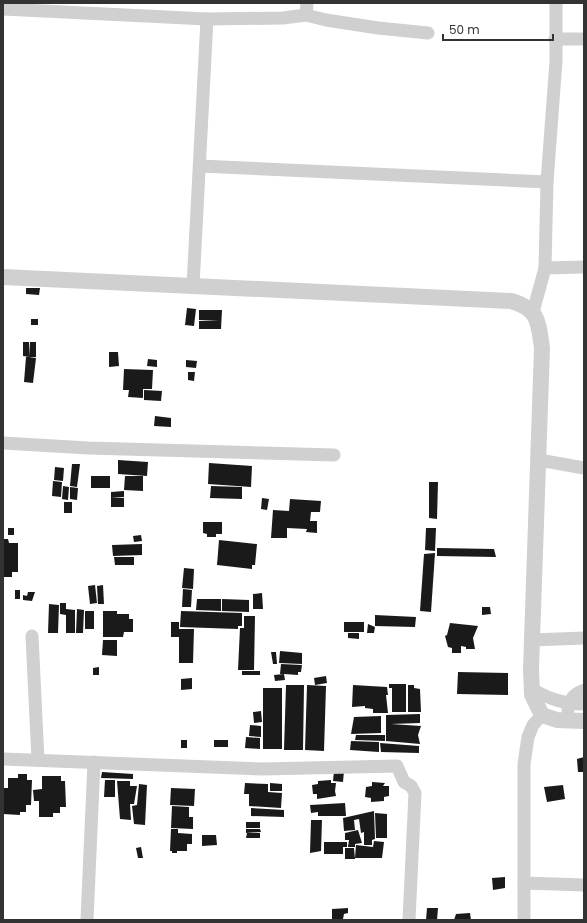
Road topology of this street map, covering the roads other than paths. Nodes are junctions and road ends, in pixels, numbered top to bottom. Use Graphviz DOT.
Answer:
graph roads {
  1 [pos="556,3"];
  2 [pos="31,6"];
  3 [pos="3,9"];
  4 [pos="143,9"];
  5 [pos="307,9"];
  6 [pos="207,19"];
  7 [pos="428,33"];
  8 [pos="555,39"];
  9 [pos="584,39"];
  10 [pos="200,166"];
  11 [pos="547,182"];
  12 [pos="584,267"];
  13 [pos="545,268"];
  14 [pos="3,277"];
  15 [pos="193,286"];
  16 [pos="533,312"];
  17 [pos="3,443"];
  18 [pos="334,456"];
  19 [pos="539,460"];
  20 [pos="584,468"];
  21 [pos="32,636"];
  22 [pos="584,638"];
  23 [pos="532,640"];
  24 [pos="532,689"];
  25 [pos="584,690"];
  26 [pos="569,704"];
  27 [pos="584,704"];
  28 [pos="542,715"];
  29 [pos="566,721"];
  30 [pos="584,721"];
  31 [pos="3,759"];
  32 [pos="38,760"];
  33 [pos="94,762"];
  34 [pos="524,883"];
  35 [pos="584,885"];
  36 [pos="87,920"];
  37 [pos="409,920"];
  38 [pos="524,920"];
  1 -- 8 [label="street"];
  2 -- 3 [label="street"];
  2 -- 4 [label="street"];
  4 -- 6 [label="street"];
  5 -- 6 [label="street"];
  5 -- 7 [label="street"];
  6 -- 10 [label="street"];
  8 -- 9 [label="street"];
  8 -- 11 [label="street"];
  10 -- 11 [label="street"];
  10 -- 15 [label="street"];
  11 -- 13 [label="street"];
  12 -- 13 [label="street"];
  13 -- 16 [label="street"];
  14 -- 15 [label="street"];
  15 -- 16 [label="street"];
  16 -- 19 [label="street"];
  17 -- 18 [label="street"];
  19 -- 20 [label="street"];
  19 -- 23 [label="street"];
  21 -- 32 [label="street"];
  22 -- 23 [label="street"];
  23 -- 24 [label="street"];
  24 -- 26 [label="street"];
  24 -- 28 [label="street"];
  25 -- 26 [label="street"];
  26 -- 27 [label="street"];
  26 -- 29 [label="street"];
  28 -- 29 [label="street"];
  28 -- 34 [label="street"];
  29 -- 30 [label="street"];
  31 -- 32 [label="street"];
  32 -- 33 [label="street"];
  33 -- 36 [label="street"];
  33 -- 37 [label="street"];
  34 -- 35 [label="street"];
  34 -- 38 [label="street"];
}
